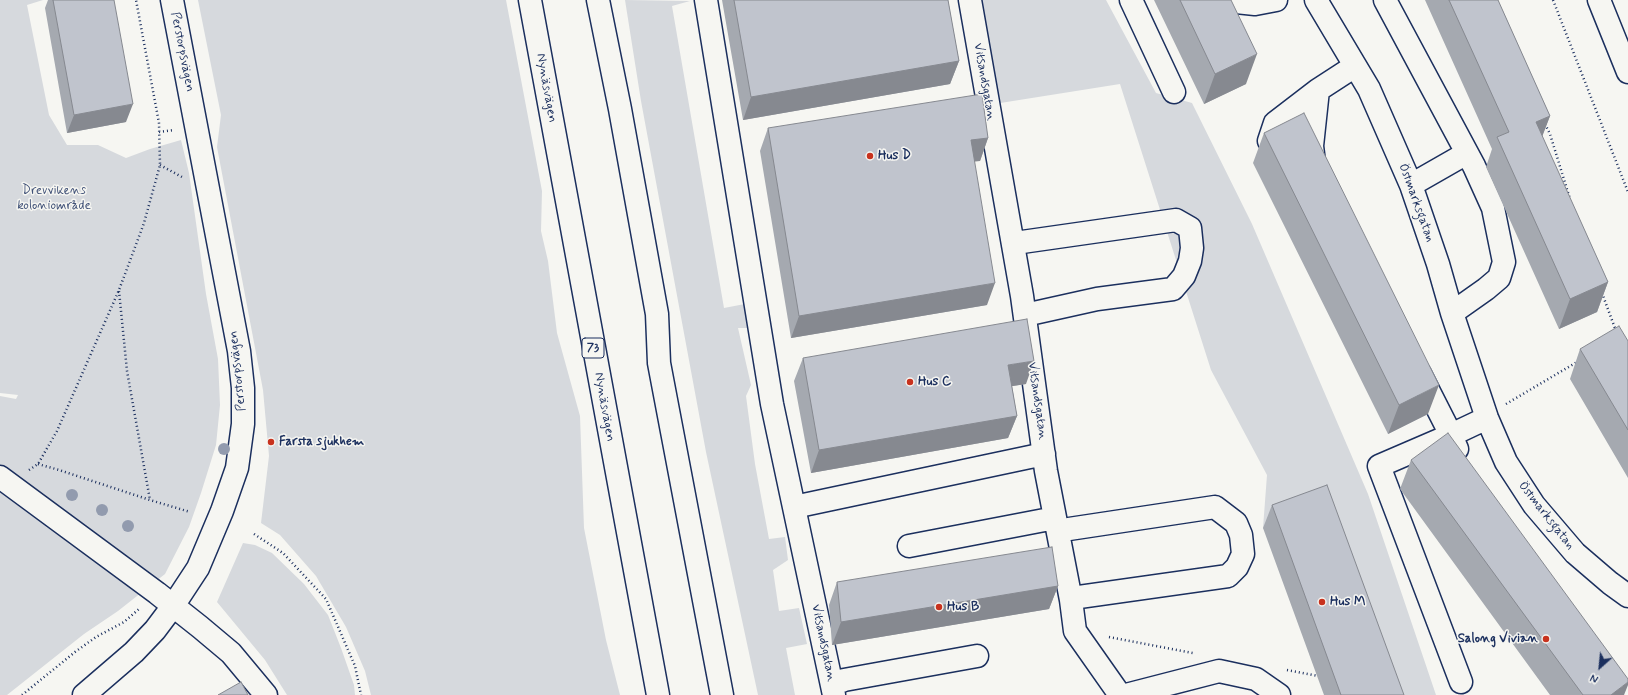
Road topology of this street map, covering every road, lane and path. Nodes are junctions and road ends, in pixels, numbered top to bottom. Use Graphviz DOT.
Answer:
graph roads {
  1 [pos="136,0"];
  2 [pos="172,0"];
  3 [pos="530,0"];
  4 [pos="598,0"];
  5 [pos="608,0"];
  6 [pos="706,0"];
  7 [pos="970,0"];
  8 [pos="1131,0"];
  9 [pos="1232,0"];
  10 [pos="1276,0"];
  11 [pos="1316,0"];
  12 [pos="1385,0"];
  13 [pos="1553,0"];
  14 [pos="1599,0"];
  15 [pos="1355,66"];
  16 [pos="1628,72"];
  17 [pos="1318,90"];
  18 [pos="1174,92"];
  19 [pos="620,109"];
  20 [pos="1543,120"];
  21 [pos="1269,141"];
  22 [pos="1467,153"];
  23 [pos="160,165"];
  24 [pos="1321,178"];
  25 [pos="188,180"];
  26 [pos="1410,185"];
  27 [pos="1628,192"];
  28 [pos="1572,204"];
  29 [pos="1013,246"];
  30 [pos="119,290"];
  31 [pos="1601,291"];
  32 [pos="1452,313"];
  33 [pos="1025,315"];
  34 [pos="1619,337"];
  35 [pos="1412,358"];
  36 [pos="1578,362"];
  37 [pos="1495,412"];
  38 [pos="1451,435"];
  39 [pos="1044,454"];
  40 [pos="1466,469"];
  41 [pos="0,477"];
  42 [pos="150,500"];
  43 [pos="794,507"];
  44 [pos="190,512"];
  45 [pos="1057,526"];
  46 [pos="254,534"];
  47 [pos="909,546"];
  48 [pos="1628,596"];
  49 [pos="165,600"];
  50 [pos="1071,600"];
  51 [pos="978,656"];
  52 [pos="1461,682"];
  53 [pos="833,690"];
  54 [pos="22,695"];
  55 [pos="84,695"];
  56 [pos="266,695"];
  57 [pos="361,695"];
  58 [pos="658,695"];
  59 [pos="722,695"];
  60 [pos="1120,695"];
  61 [pos="1126,695"];
  62 [pos="1278,695"];
  1 -- 23 [label="path"];
  2 -- 49 [label="main road, Perstorpsvägen"];
  3 -- 58 [label="main road, Nynäsvägen / 73"];
  4 -- 19 [label="main road"];
  5 -- 19 [label="main road"];
  6 -- 43 [label="main road, Vitsandsgatan"];
  7 -- 29 [label="main road, Vitsandsgatan"];
  8 -- 18 [label="main road"];
  9 -- 10 [label="main road"];
  11 -- 15 [label="main road, Östmarksgatan"];
  12 -- 22 [label="main road"];
  13 -- 27 [label="path"];
  14 -- 16 [label="main road"];
  15 -- 17 [label="main road"];
  15 -- 26 [label="main road, Östmarksgatan"];
  17 -- 21 [label="main road"];
  17 -- 24 [label="main road"];
  19 -- 59 [label="main road"];
  20 -- 28 [label="path"];
  22 -- 26 [label="main road"];
  22 -- 32 [label="main road"];
  23 -- 25 [label="path"];
  23 -- 30 [label="path"];
  26 -- 32 [label="main road, Östmarksgatan"];
  29 -- 33 [label="main road, Vitsandsgatan"];
  29 -- 33 [label="main road"];
  30 -- 42 [label="path"];
  30 -- 42 [label="path"];
  31 -- 34 [label="path"];
  32 -- 37 [label="main road, Östmarksgatan"];
  33 -- 39 [label="main road, Vitsandsgatan"];
  35 -- 38 [label="main road"];
  36 -- 37 [label="path"];
  37 -- 38 [label="main road"];
  37 -- 48 [label="main road, Östmarksgatan"];
  38 -- 40 [label="main road"];
  38 -- 52 [label="main road"];
  39 -- 43 [label="main road"];
  39 -- 45 [label="main road, Vitsandsgatan"];
  41 -- 49 [label="main road"];
  42 -- 44 [label="path"];
  43 -- 53 [label="main road, Vitsandsgatan"];
  45 -- 47 [label="main road"];
  45 -- 50 [label="main road, Vitsandsgatan"];
  45 -- 50 [label="main road"];
  46 -- 57 [label="path"];
  49 -- 54 [label="path"];
  49 -- 55 [label="main road, Perstorpsvägen"];
  49 -- 56 [label="main road"];
  50 -- 60 [label="main road, Vitsandsgatan"];
  51 -- 53 [label="main road"];
  61 -- 62 [label="main road"];
}
